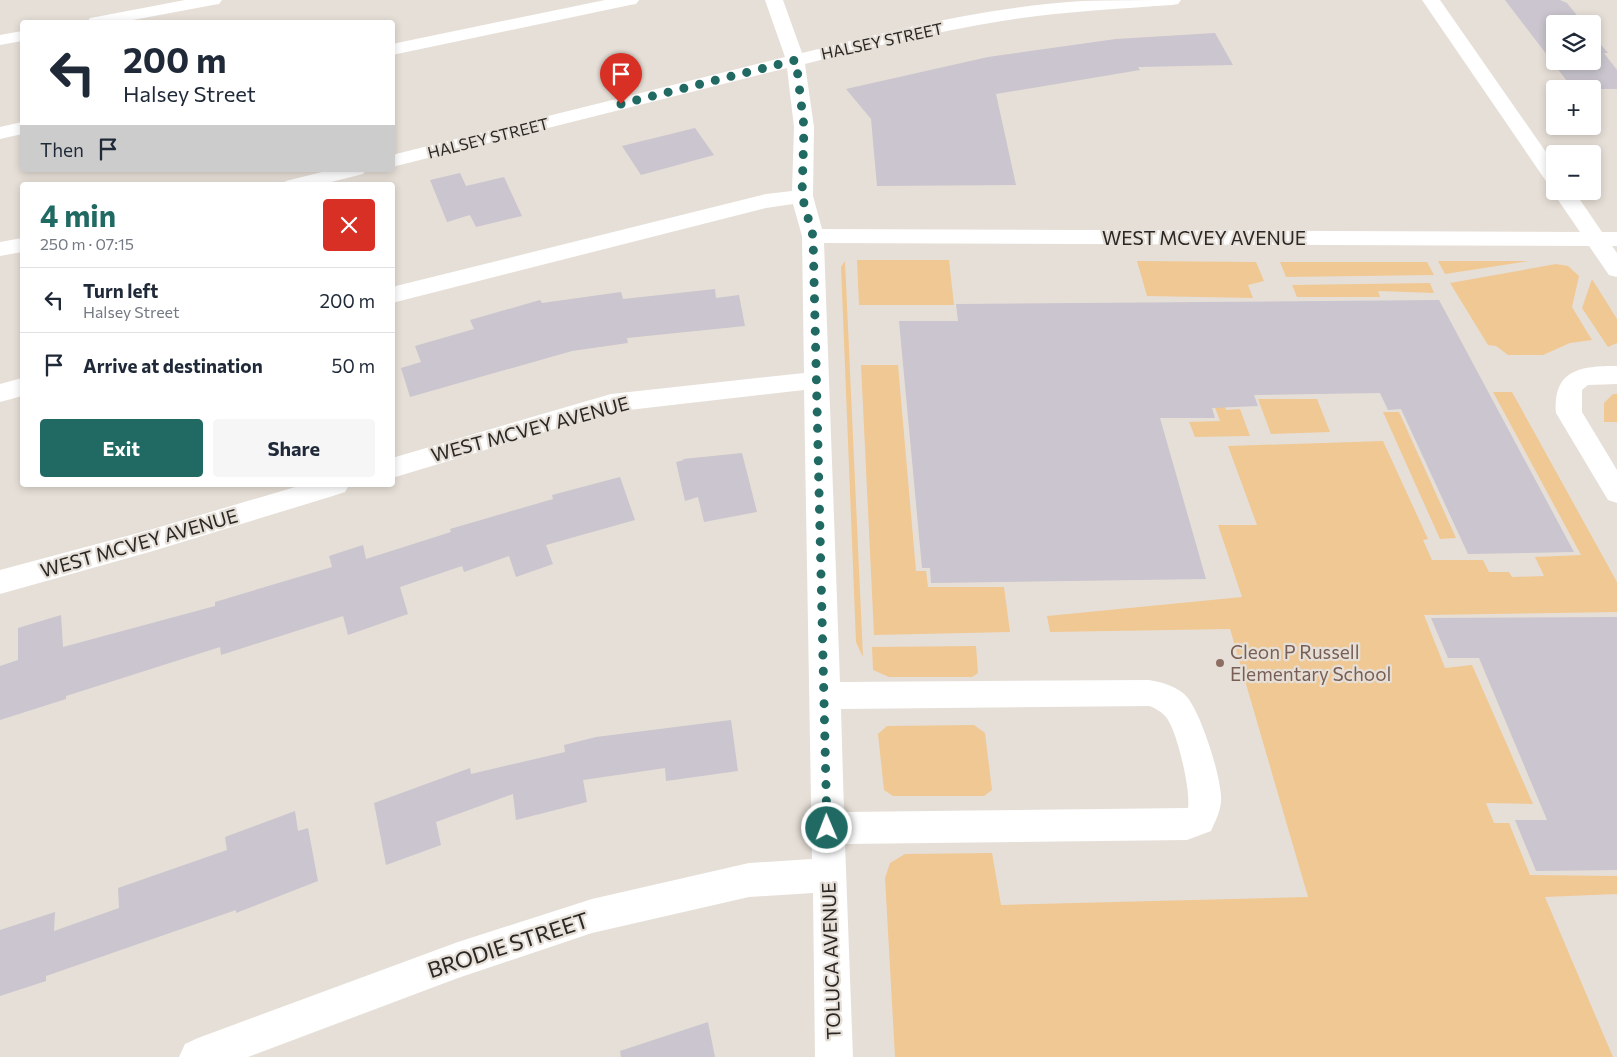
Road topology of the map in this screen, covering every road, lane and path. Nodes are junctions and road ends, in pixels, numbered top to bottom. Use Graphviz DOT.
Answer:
graph roads {
  1 [pos="213,0"];
  2 [pos="630,0"];
  3 [pos="774,0"];
  4 [pos="1172,0"];
  5 [pos="1432,0"];
  6 [pos="107,20"];
  7 [pos="20,36"];
  8 [pos="0,40"];
  9 [pos="395,49"];
  10 [pos="796,60"];
  11 [pos="20,128"];
  12 [pos="0,133"];
  13 [pos="395,160"];
  14 [pos="1546,167"];
  15 [pos="348,172"];
  16 [pos="306,182"];
  17 [pos="802,196"];
  18 [pos="1570,200"];
  19 [pos="813,236"];
  20 [pos="1606,239"];
  21 [pos="20,245"];
  22 [pos="0,249"];
  23 [pos="1617,270"];
  24 [pos="395,294"];
  25 [pos="1617,375"];
  26 [pos="817,380"];
  27 [pos="20,388"];
  28 [pos="0,393"];
  29 [pos="395,467"];
  30 [pos="329,487"];
  31 [pos="1617,493"];
  32 [pos="0,582"];
  33 [pos="824,695"];
  34 [pos="827,828"];
  35 [pos="828,876"];
  36 [pos="198,1057"];
  37 [pos="834,1057"];
  1 -- 6 [label="street"];
  2 -- 9 [label="street"];
  3 -- 10 [label="street, TOLUCA AVENUE"];
  4 -- 10 [label="street, HALSEY STREET"];
  5 -- 14 [label="street"];
  7 -- 8 [label="street"];
  10 -- 13 [label="street, HALSEY STREET"];
  10 -- 17 [label="street, TOLUCA AVENUE"];
  11 -- 12 [label="street"];
  15 -- 16 [label="street"];
  17 -- 19 [label="street, TOLUCA AVENUE"];
  17 -- 24 [label="street"];
  18 -- 20 [label="street"];
  19 -- 20 [label="street, WEST MCVEY AVENUE"];
  19 -- 26 [label="street, TOLUCA AVENUE"];
  20 -- 23 [label="street"];
  21 -- 22 [label="street"];
  25 -- 31 [label="street"];
  26 -- 29 [label="street, WEST MCVEY AVENUE"];
  26 -- 33 [label="street, TOLUCA AVENUE"];
  27 -- 28 [label="street"];
  30 -- 32 [label="street, WEST MCVEY AVENUE"];
  33 -- 34 [label="street, TOLUCA AVENUE"];
  33 -- 34 [label="street"];
  34 -- 35 [label="street, TOLUCA AVENUE"];
  35 -- 36 [label="street, BRODIE STREET"];
  35 -- 37 [label="street, TOLUCA AVENUE"];
}
